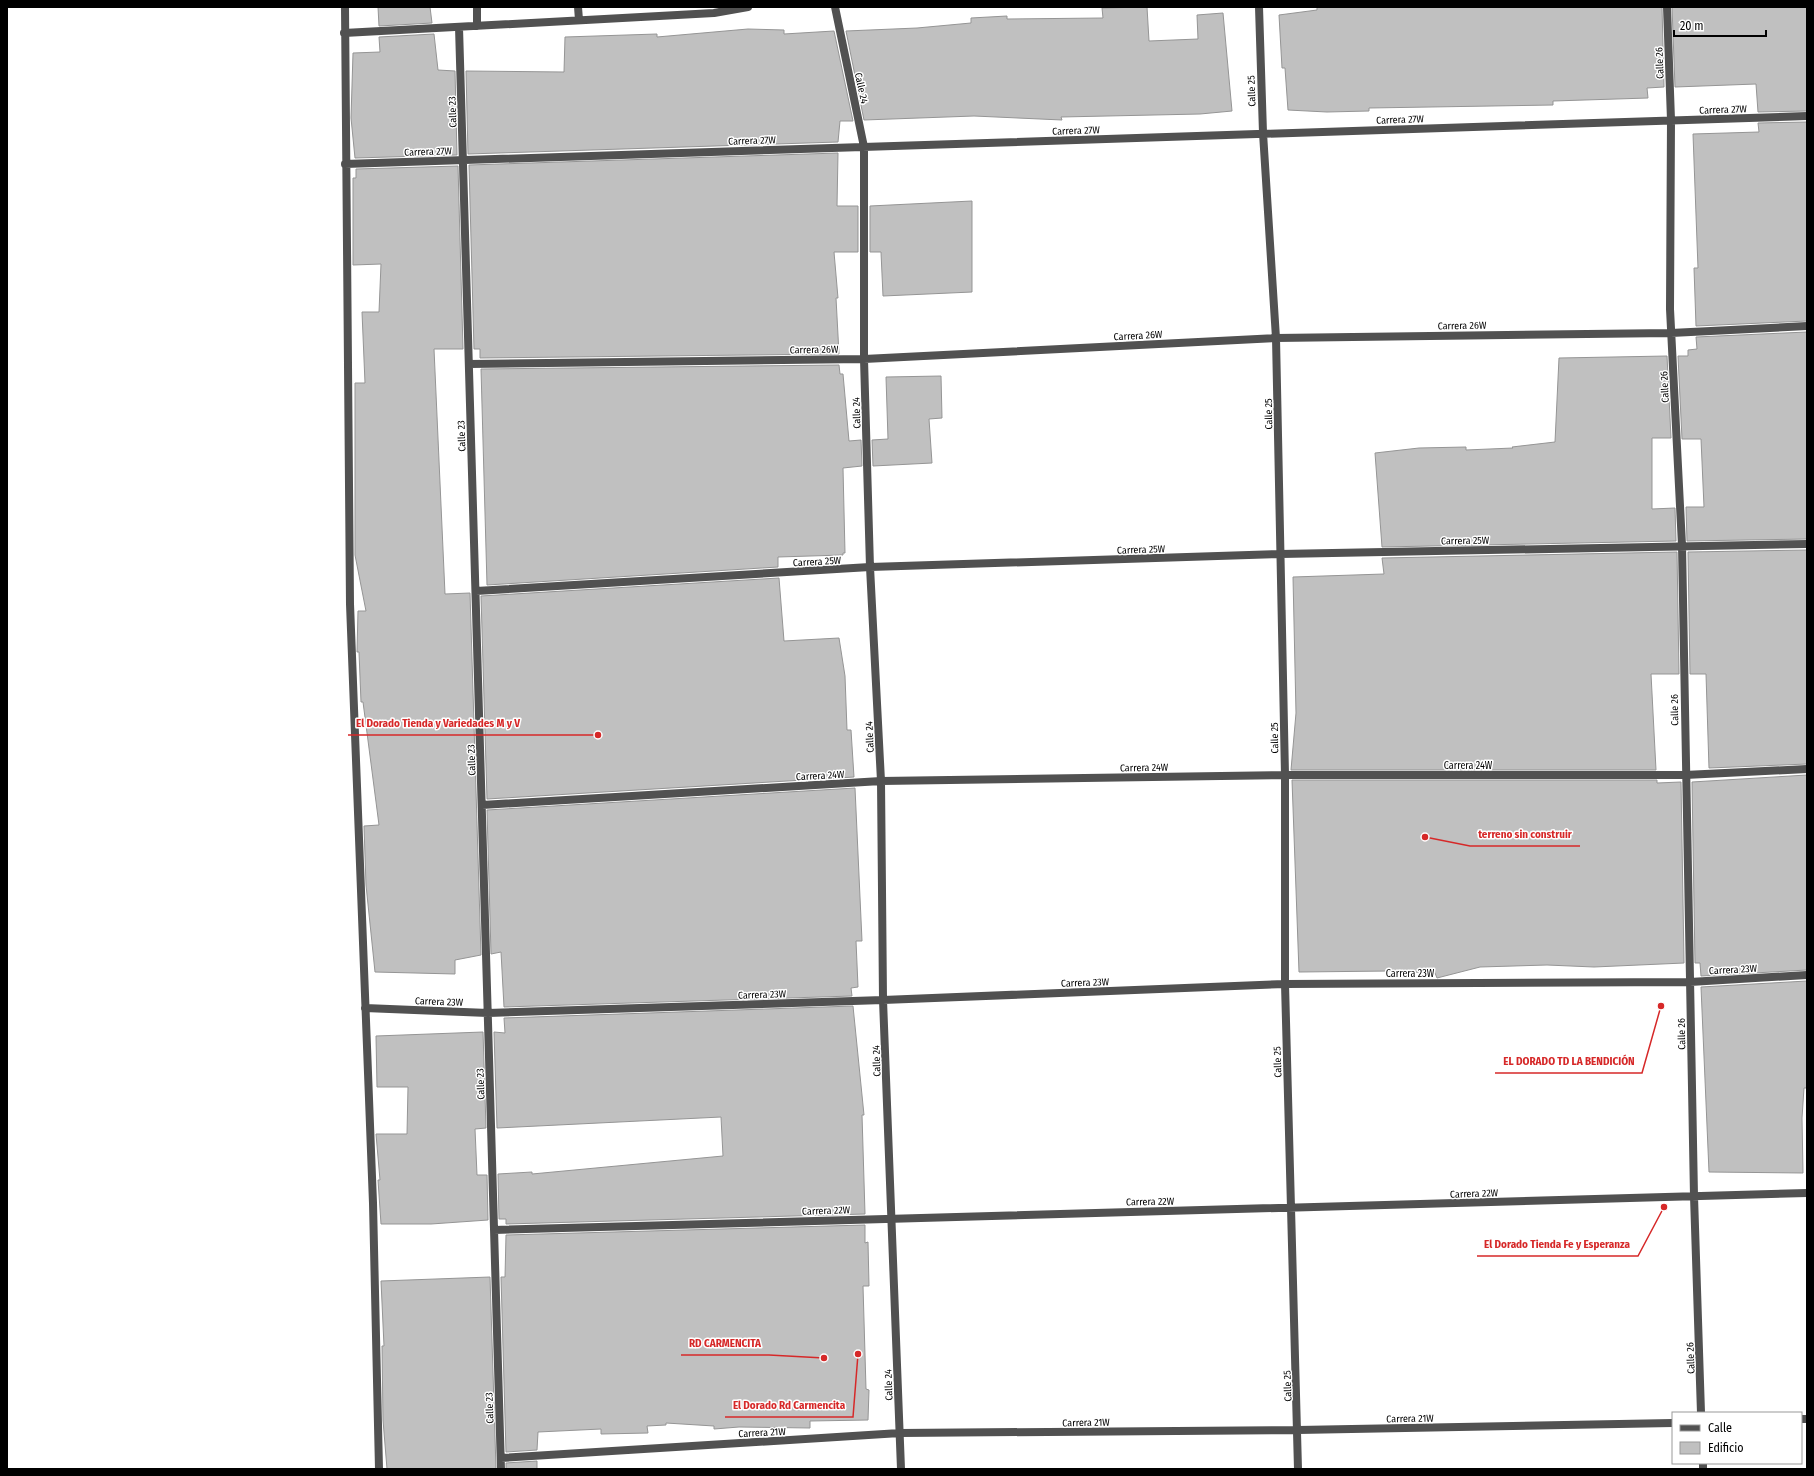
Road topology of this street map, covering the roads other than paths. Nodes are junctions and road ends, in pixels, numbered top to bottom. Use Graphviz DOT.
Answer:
graph roads {
  1 [pos="345,7"];
  2 [pos="477,7"];
  3 [pos="578,7"];
  4 [pos="748,7"];
  5 [pos="835,7"];
  6 [pos="1259,7"];
  7 [pos="1667,7"];
  8 [pos="714,10"];
  9 [pos="579,20"];
  10 [pos="460,26"];
  11 [pos="477,26"];
  12 [pos="344,33"];
  13 [pos="1807,116"];
  14 [pos="1672,120"];
  15 [pos="1263,134"];
  16 [pos="864,147"];
  17 [pos="464,160"];
  18 [pos="345,164"];
  19 [pos="1807,326"];
  20 [pos="1671,332"];
  21 [pos="1276,338"];
  22 [pos="864,359"];
  23 [pos="469,364"];
  24 [pos="1807,544"];
  25 [pos="1682,545"];
  26 [pos="1281,554"];
  27 [pos="870,567"];
  28 [pos="476,591"];
  29 [pos="1807,769"];
  30 [pos="1285,775"];
  31 [pos="1685,775"];
  32 [pos="881,782"];
  33 [pos="482,805"];
  34 [pos="1807,975"];
  35 [pos="1690,982"];
  36 [pos="1285,984"];
  37 [pos="883,1000"];
  38 [pos="365,1008"];
  39 [pos="488,1013"];
  40 [pos="1807,1193"];
  41 [pos="1694,1196"];
  42 [pos="1292,1208"];
  43 [pos="892,1218"];
  44 [pos="494,1230"];
  45 [pos="1702,1412"];
  46 [pos="1672,1423"];
  47 [pos="1298,1430"];
  48 [pos="900,1433"];
  49 [pos="501,1458"];
  50 [pos="379,1469"];
  51 [pos="501,1469"];
  52 [pos="901,1469"];
  53 [pos="1298,1469"];
  1 -- 12 [label="street"];
  2 -- 11 [label="street"];
  3 -- 9 [label="street"];
  4 -- 8 [label="street"];
  5 -- 16 [label="street, Calle 24"];
  6 -- 15 [label="street, Calle 25"];
  7 -- 14 [label="street, Calle 26"];
  8 -- 9 [label="street"];
  9 -- 11 [label="street"];
  10 -- 11 [label="street"];
  10 -- 12 [label="street"];
  10 -- 17 [label="street, Calle 23"];
  12 -- 18 [label="street"];
  13 -- 14 [label="street, Carrera 27W"];
  14 -- 15 [label="street, Carrera 27W"];
  14 -- 20 [label="street, Calle 26"];
  15 -- 16 [label="street, Carrera 27W"];
  15 -- 21 [label="street, Calle 25"];
  16 -- 17 [label="street, Carrera 27W"];
  16 -- 22 [label="street, Calle 24"];
  17 -- 18 [label="street, Carrera 27W"];
  17 -- 23 [label="street, Calle 23"];
  18 -- 38 [label="street"];
  19 -- 20 [label="street, Carrera 26W"];
  20 -- 21 [label="street, Carrera 26W"];
  20 -- 25 [label="street, Calle 26"];
  21 -- 22 [label="street, Carrera 26W"];
  21 -- 26 [label="street, Calle 25"];
  22 -- 23 [label="street, Carrera 26W"];
  22 -- 27 [label="street, Calle 24"];
  23 -- 28 [label="street, Calle 23"];
  24 -- 25 [label="street, Carrera 25W"];
  25 -- 26 [label="street, Carrera 25W"];
  25 -- 31 [label="street, Calle 26"];
  26 -- 27 [label="street, Carrera 25W"];
  26 -- 30 [label="street, Calle 25"];
  27 -- 28 [label="street, Carrera 25W"];
  27 -- 32 [label="street, Calle 24"];
  28 -- 33 [label="street, Calle 23"];
  29 -- 31 [label="street, Carrera 24W"];
  30 -- 31 [label="street, Carrera 24W"];
  30 -- 32 [label="street, Carrera 24W"];
  30 -- 36 [label="street, Calle 25"];
  31 -- 35 [label="street, Calle 26"];
  32 -- 33 [label="street, Carrera 24W"];
  32 -- 37 [label="street, Calle 24"];
  33 -- 39 [label="street, Calle 23"];
  34 -- 35 [label="street, Carrera 23W"];
  35 -- 36 [label="street, Carrera 23W"];
  35 -- 41 [label="street, Calle 26"];
  36 -- 37 [label="street, Carrera 23W"];
  36 -- 42 [label="street, Calle 25"];
  37 -- 39 [label="street, Carrera 23W"];
  37 -- 43 [label="street, Calle 24"];
  38 -- 39 [label="street, Carrera 23W"];
  38 -- 50 [label="street"];
  39 -- 44 [label="street, Calle 23"];
  40 -- 41 [label="street, Carrera 22W"];
  41 -- 42 [label="street, Carrera 22W"];
  41 -- 45 [label="street, Calle 26"];
  42 -- 43 [label="street, Carrera 22W"];
  42 -- 47 [label="street, Calle 25"];
  43 -- 44 [label="street, Carrera 22W"];
  43 -- 48 [label="street, Calle 24"];
  44 -- 49 [label="street, Calle 23"];
  46 -- 47 [label="street, Carrera 21W"];
  47 -- 48 [label="street, Carrera 21W"];
  47 -- 53 [label="street, Calle 25"];
  48 -- 49 [label="street, Carrera 21W"];
  48 -- 52 [label="street, Calle 24"];
  49 -- 51 [label="street, Calle 23"];
}
